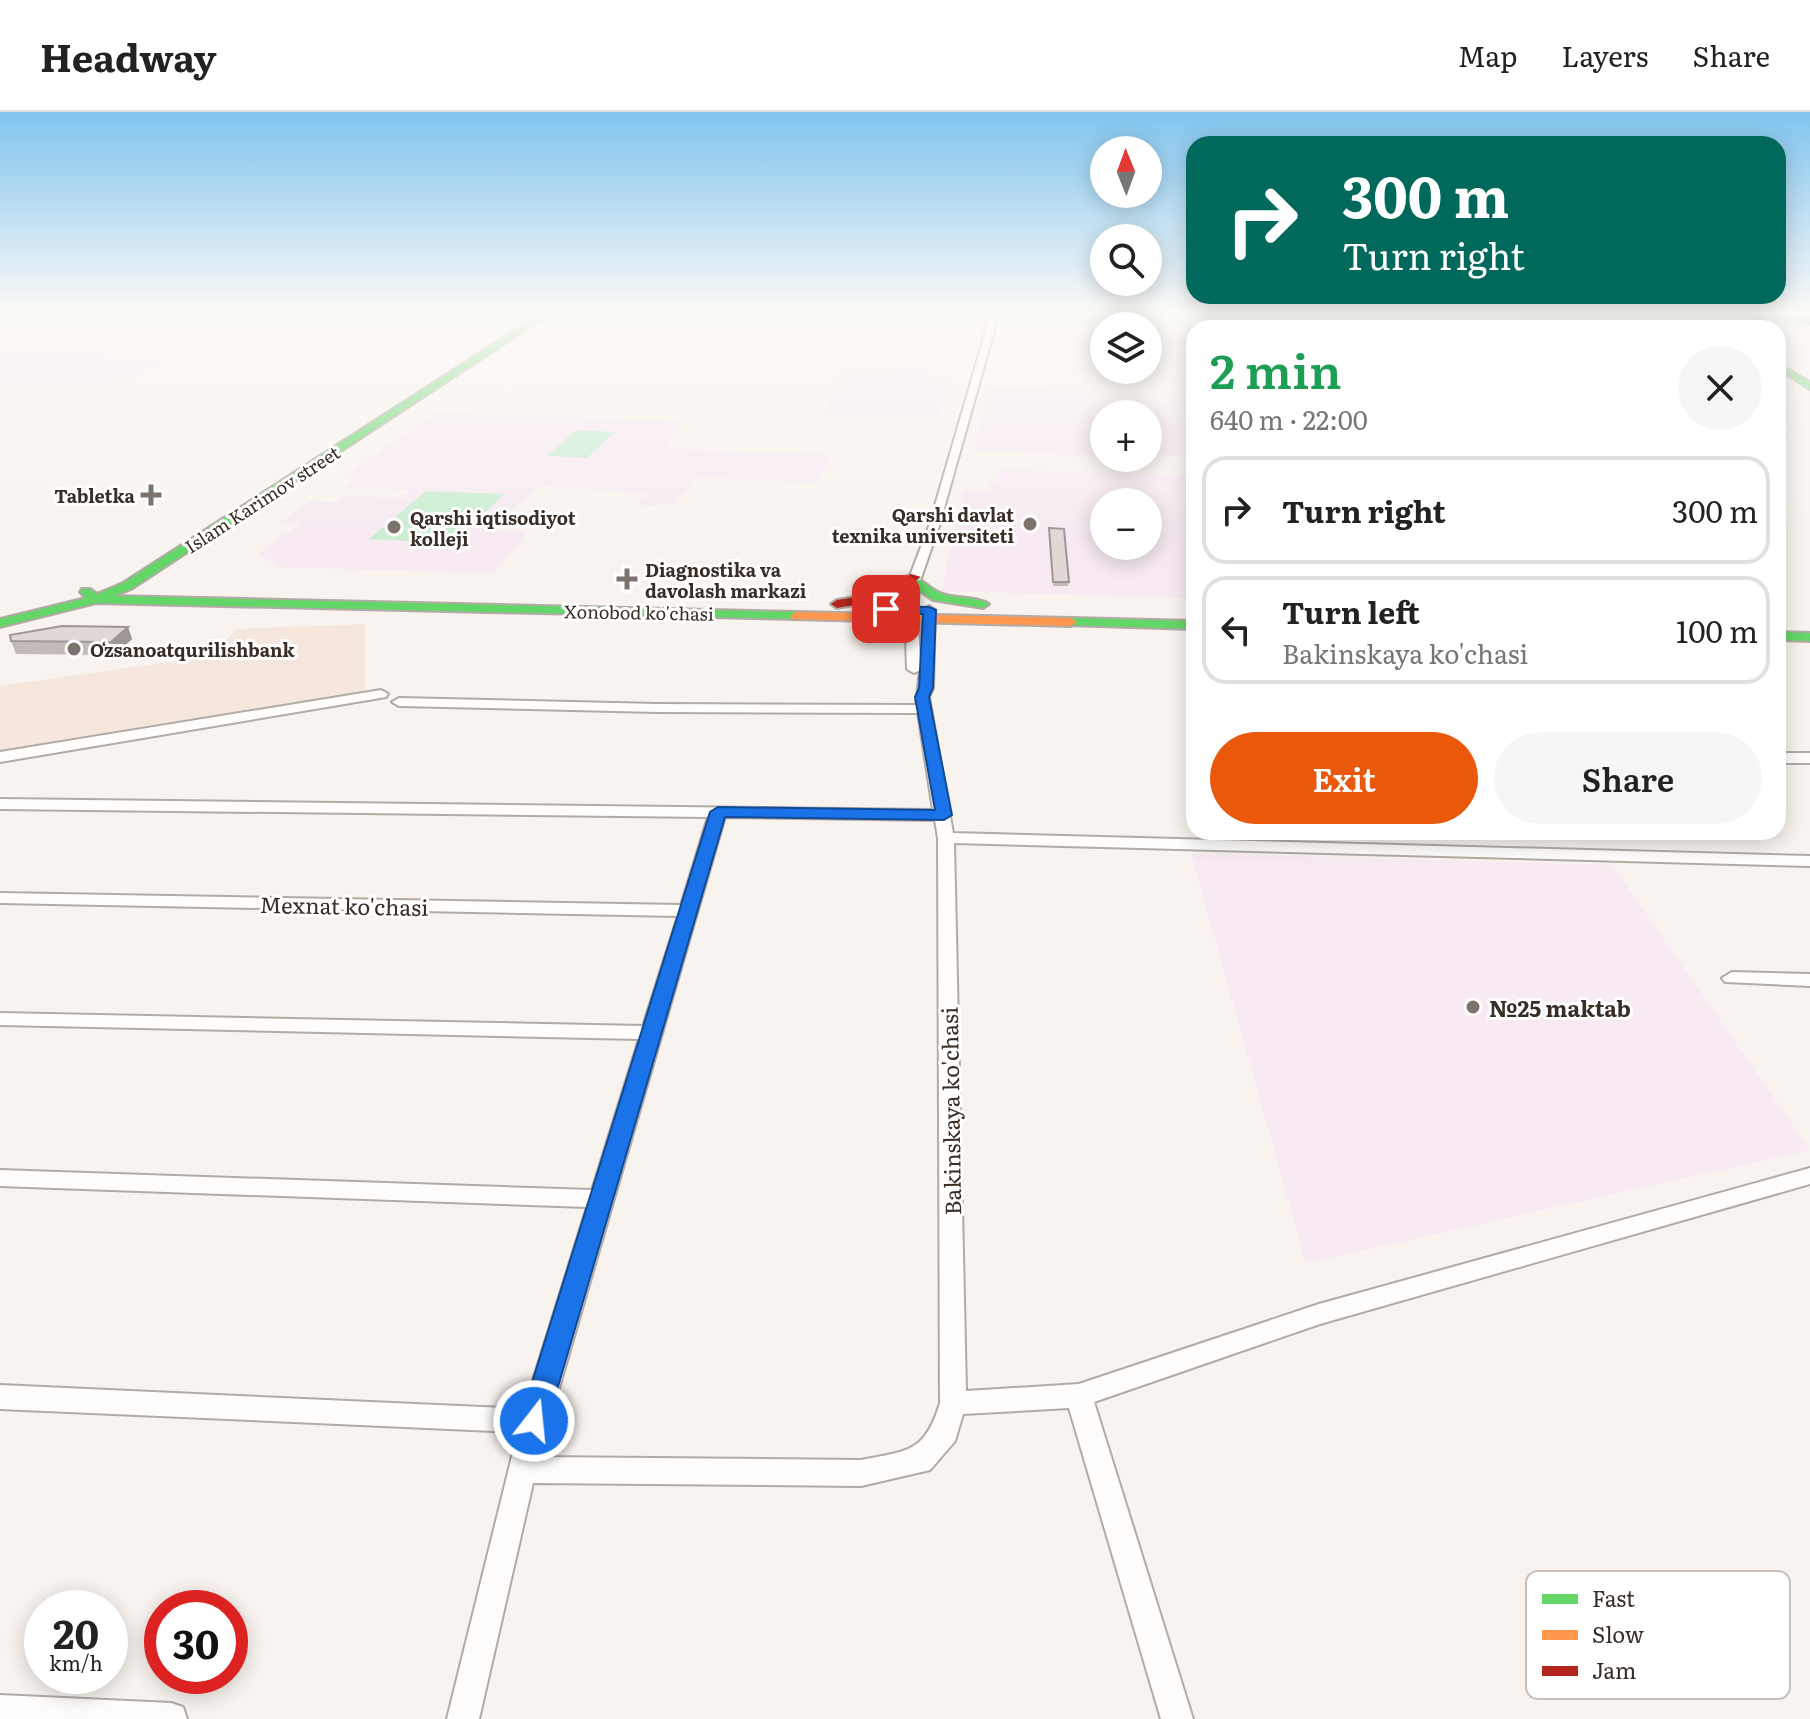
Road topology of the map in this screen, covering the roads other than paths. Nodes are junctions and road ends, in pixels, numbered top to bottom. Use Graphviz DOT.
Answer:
graph roads {
  1 [pos="416,388"];
  2 [pos="432,388"];
  3 [pos="974,388"];
  4 [pos="915,579"];
  5 [pos="127,586"];
  6 [pos="93,592"];
  7 [pos="812,608"];
  8 [pos="0,613"];
  9 [pos="920,614"];
  10 [pos="1045,614"];
  11 [pos="1186,618"];
  12 [pos="0,623"];
  13 [pos="1186,625"];
  14 [pos="1786,636"];
  15 [pos="1810,637"];
  16 [pos="381,694"];
  17 [pos="399,702"];
  18 [pos="923,703"];
  19 [pos="0,757"];
  20 [pos="1786,758"];
  21 [pos="1810,758"];
  22 [pos="0,804"];
  23 [pos="718,812"];
  24 [pos="944,815"];
  25 [pos="946,838"];
  26 [pos="1810,861"];
  27 [pos="0,898"];
  28 [pos="689,911"];
  29 [pos="1732,978"];
  30 [pos="1810,980"];
  31 [pos="0,1019"];
  32 [pos="653,1033"];
  33 [pos="1810,1176"];
  34 [pos="0,1178"];
  35 [pos="600,1199"];
  36 [pos="1079,1396"];
  37 [pos="0,1397"];
  38 [pos="953,1403"];
  39 [pos="534,1421"];
  40 [pos="521,1470"];
  41 [pos="0,1711"];
  42 [pos="171,1719"];
  43 [pos="463,1719"];
  44 [pos="1177,1719"];
  1 -- 6 [label="main road, Islam Karimov street"];
  2 -- 5 [label="main road, Islam Karimov street"];
  3 -- 4 [label="street, Bakinskaya ko'chasi"];
  4 -- 7 [label="main road"];
  4 -- 9 [label="street, Bakinskaya ko'chasi"];
  4 -- 10 [label="main road"];
  5 -- 6 [label="main road, Islam Karimov street"];
  5 -- 7 [label="main road, Xonobod ko'chasi"];
  6 -- 8 [label="main road, Islam Karimov street"];
  6 -- 9 [label="main road, Xonobod ko'chasi"];
  6 -- 12 [label="main road, Islam Karimov street"];
  7 -- 9 [label="main road, Xonobod ko'chasi"];
  9 -- 10 [label="main road, Xonobod ko'chasi"];
  9 -- 13 [label="main road, Xonobod ko'chasi"];
  9 -- 18 [label="street, Bakinskaya ko'chasi"];
  10 -- 11 [label="main road, Xonobod ko'chasi"];
  14 -- 15 [label="main road"];
  16 -- 19 [label="street"];
  17 -- 18 [label="street"];
  18 -- 24 [label="street, Bakinskaya ko'chasi"];
  20 -- 21 [label="street"];
  22 -- 23 [label="street"];
  23 -- 24 [label="street"];
  23 -- 28 [label="street"];
  24 -- 25 [label="street, Bakinskaya ko'chasi"];
  25 -- 26 [label="street"];
  25 -- 38 [label="street, Bakinskaya ko'chasi"];
  27 -- 28 [label="street, Mexnat ko'chasi"];
  28 -- 32 [label="street"];
  29 -- 30 [label="street"];
  31 -- 32 [label="street"];
  32 -- 35 [label="street"];
  33 -- 36 [label="street"];
  34 -- 35 [label="street"];
  35 -- 39 [label="street"];
  36 -- 38 [label="street"];
  36 -- 44 [label="street"];
  37 -- 39 [label="street"];
  38 -- 40 [label="street"];
  39 -- 40 [label="street"];
  40 -- 43 [label="street"];
  41 -- 42 [label="street"];
}
